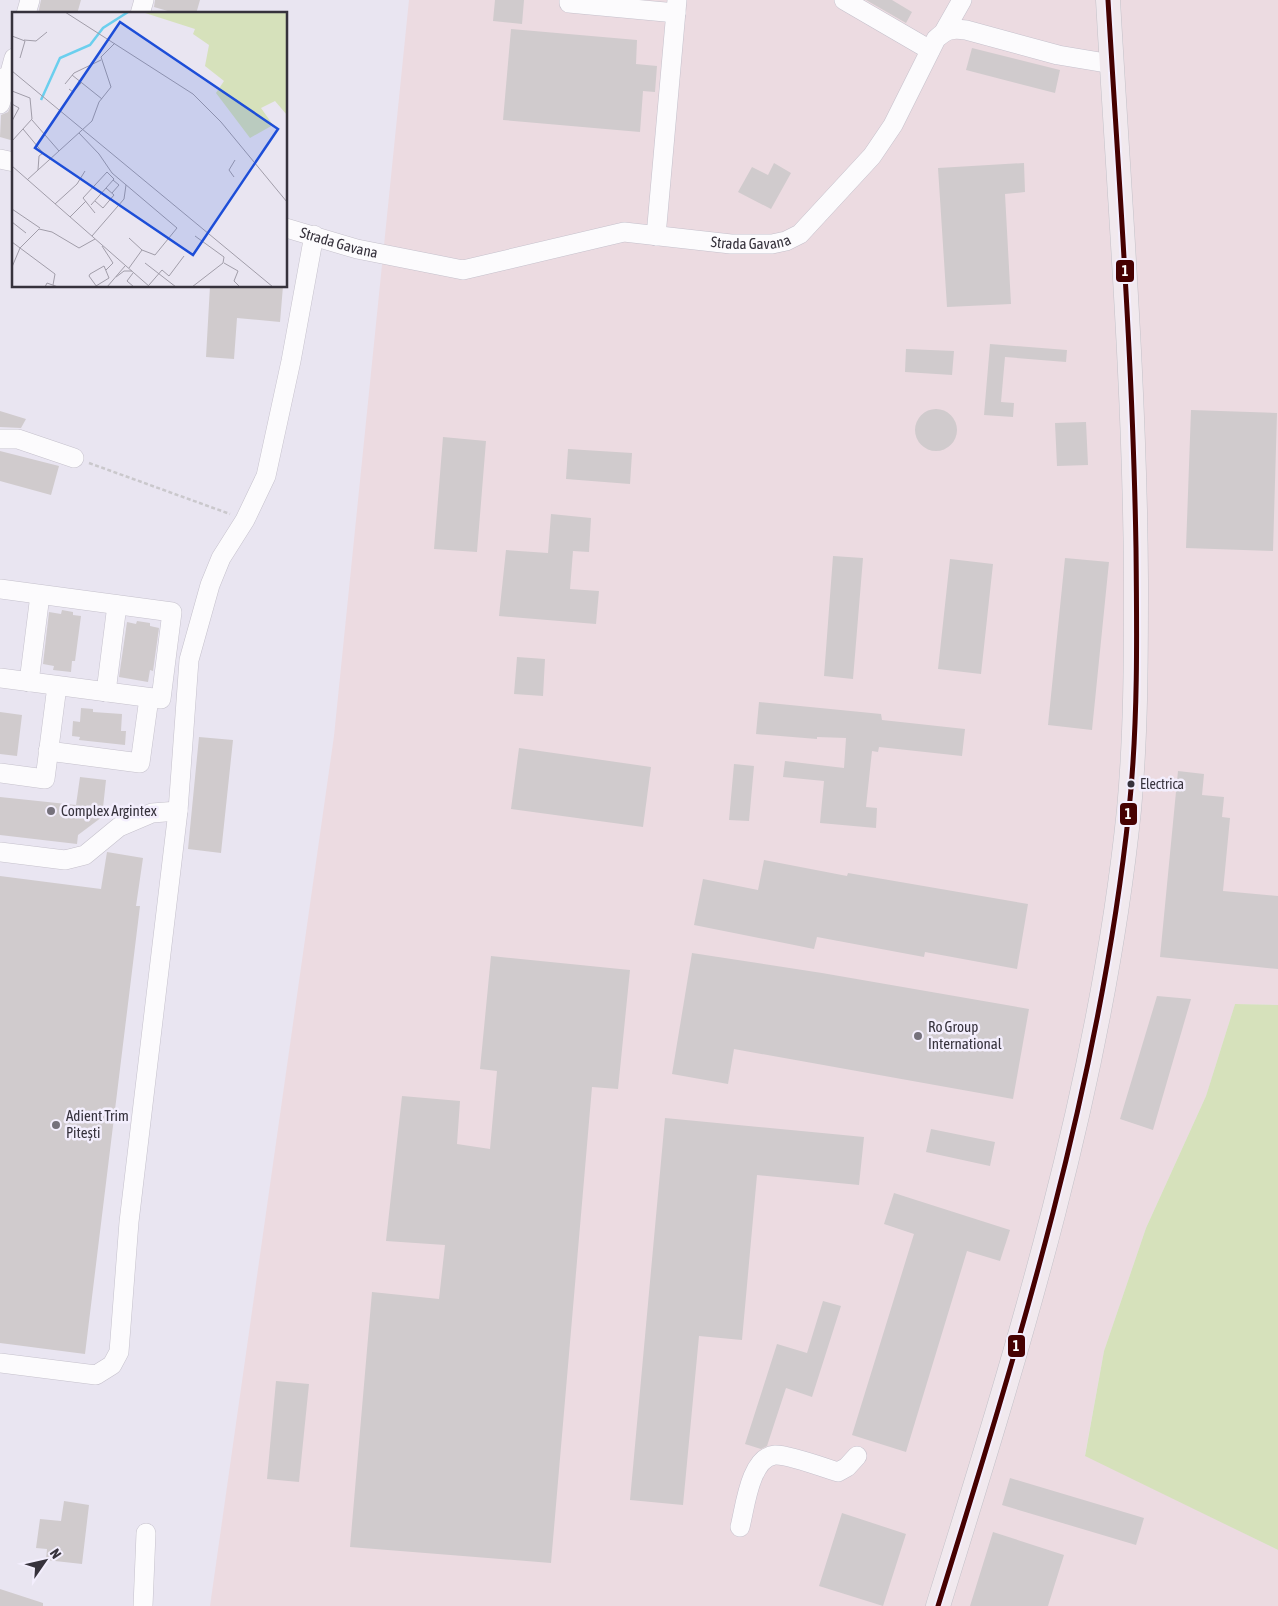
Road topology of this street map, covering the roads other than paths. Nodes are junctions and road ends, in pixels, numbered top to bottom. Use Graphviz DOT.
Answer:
graph roads {
  1 [pos="569,0"];
  2 [pos="844,0"];
  3 [pos="962,0"];
  4 [pos="1108,0"];
  5 [pos="676,6"];
  6 [pos="946,30"];
  7 [pos="930,50"];
  8 [pos="12,62"];
  9 [pos="1112,64"];
  10 [pos="4,79"];
  11 [pos="0,104"];
  12 [pos="288,228"];
  13 [pos="314,235"];
  14 [pos="656,236"];
  15 [pos="0,438"];
  16 [pos="74,458"];
  17 [pos="0,589"];
  18 [pos="40,595"];
  19 [pos="117,605"];
  20 [pos="0,678"];
  21 [pos="29,682"];
  22 [pos="57,686"];
  23 [pos="106,692"];
  24 [pos="149,698"];
  25 [pos="48,751"];
  26 [pos="0,773"];
  27 [pos="178,811"];
  28 [pos="0,852"];
  29 [pos="0,1363"];
  30 [pos="857,1456"];
  31 [pos="740,1527"];
  32 [pos="146,1533"];
  33 [pos="143,1606"];
  34 [pos="938,1606"];
  1 -- 5 [label="street"];
  2 -- 7 [label="street"];
  3 -- 6 [label="street, Strada Gavana"];
  4 -- 9 [label="main road"];
  5 -- 14 [label="street"];
  6 -- 7 [label="street, Strada Gavana"];
  6 -- 9 [label="street"];
  7 -- 14 [label="street, Strada Gavana"];
  8 -- 10 [label="street"];
  9 -- 34 [label="main road"];
  10 -- 11 [label="street"];
  12 -- 13 [label="street, Strada Gavana"];
  13 -- 14 [label="street, Strada Gavana"];
  13 -- 27 [label="street"];
  15 -- 16 [label="street"];
  17 -- 18 [label="street"];
  18 -- 19 [label="street"];
  18 -- 21 [label="street"];
  19 -- 23 [label="street"];
  19 -- 24 [label="street"];
  20 -- 21 [label="street"];
  21 -- 22 [label="street"];
  22 -- 23 [label="street"];
  22 -- 25 [label="street"];
  23 -- 24 [label="street"];
  24 -- 25 [label="street"];
  25 -- 26 [label="street"];
  27 -- 28 [label="street"];
  27 -- 29 [label="street"];
  30 -- 31 [label="street"];
  32 -- 33 [label="street"];
}
